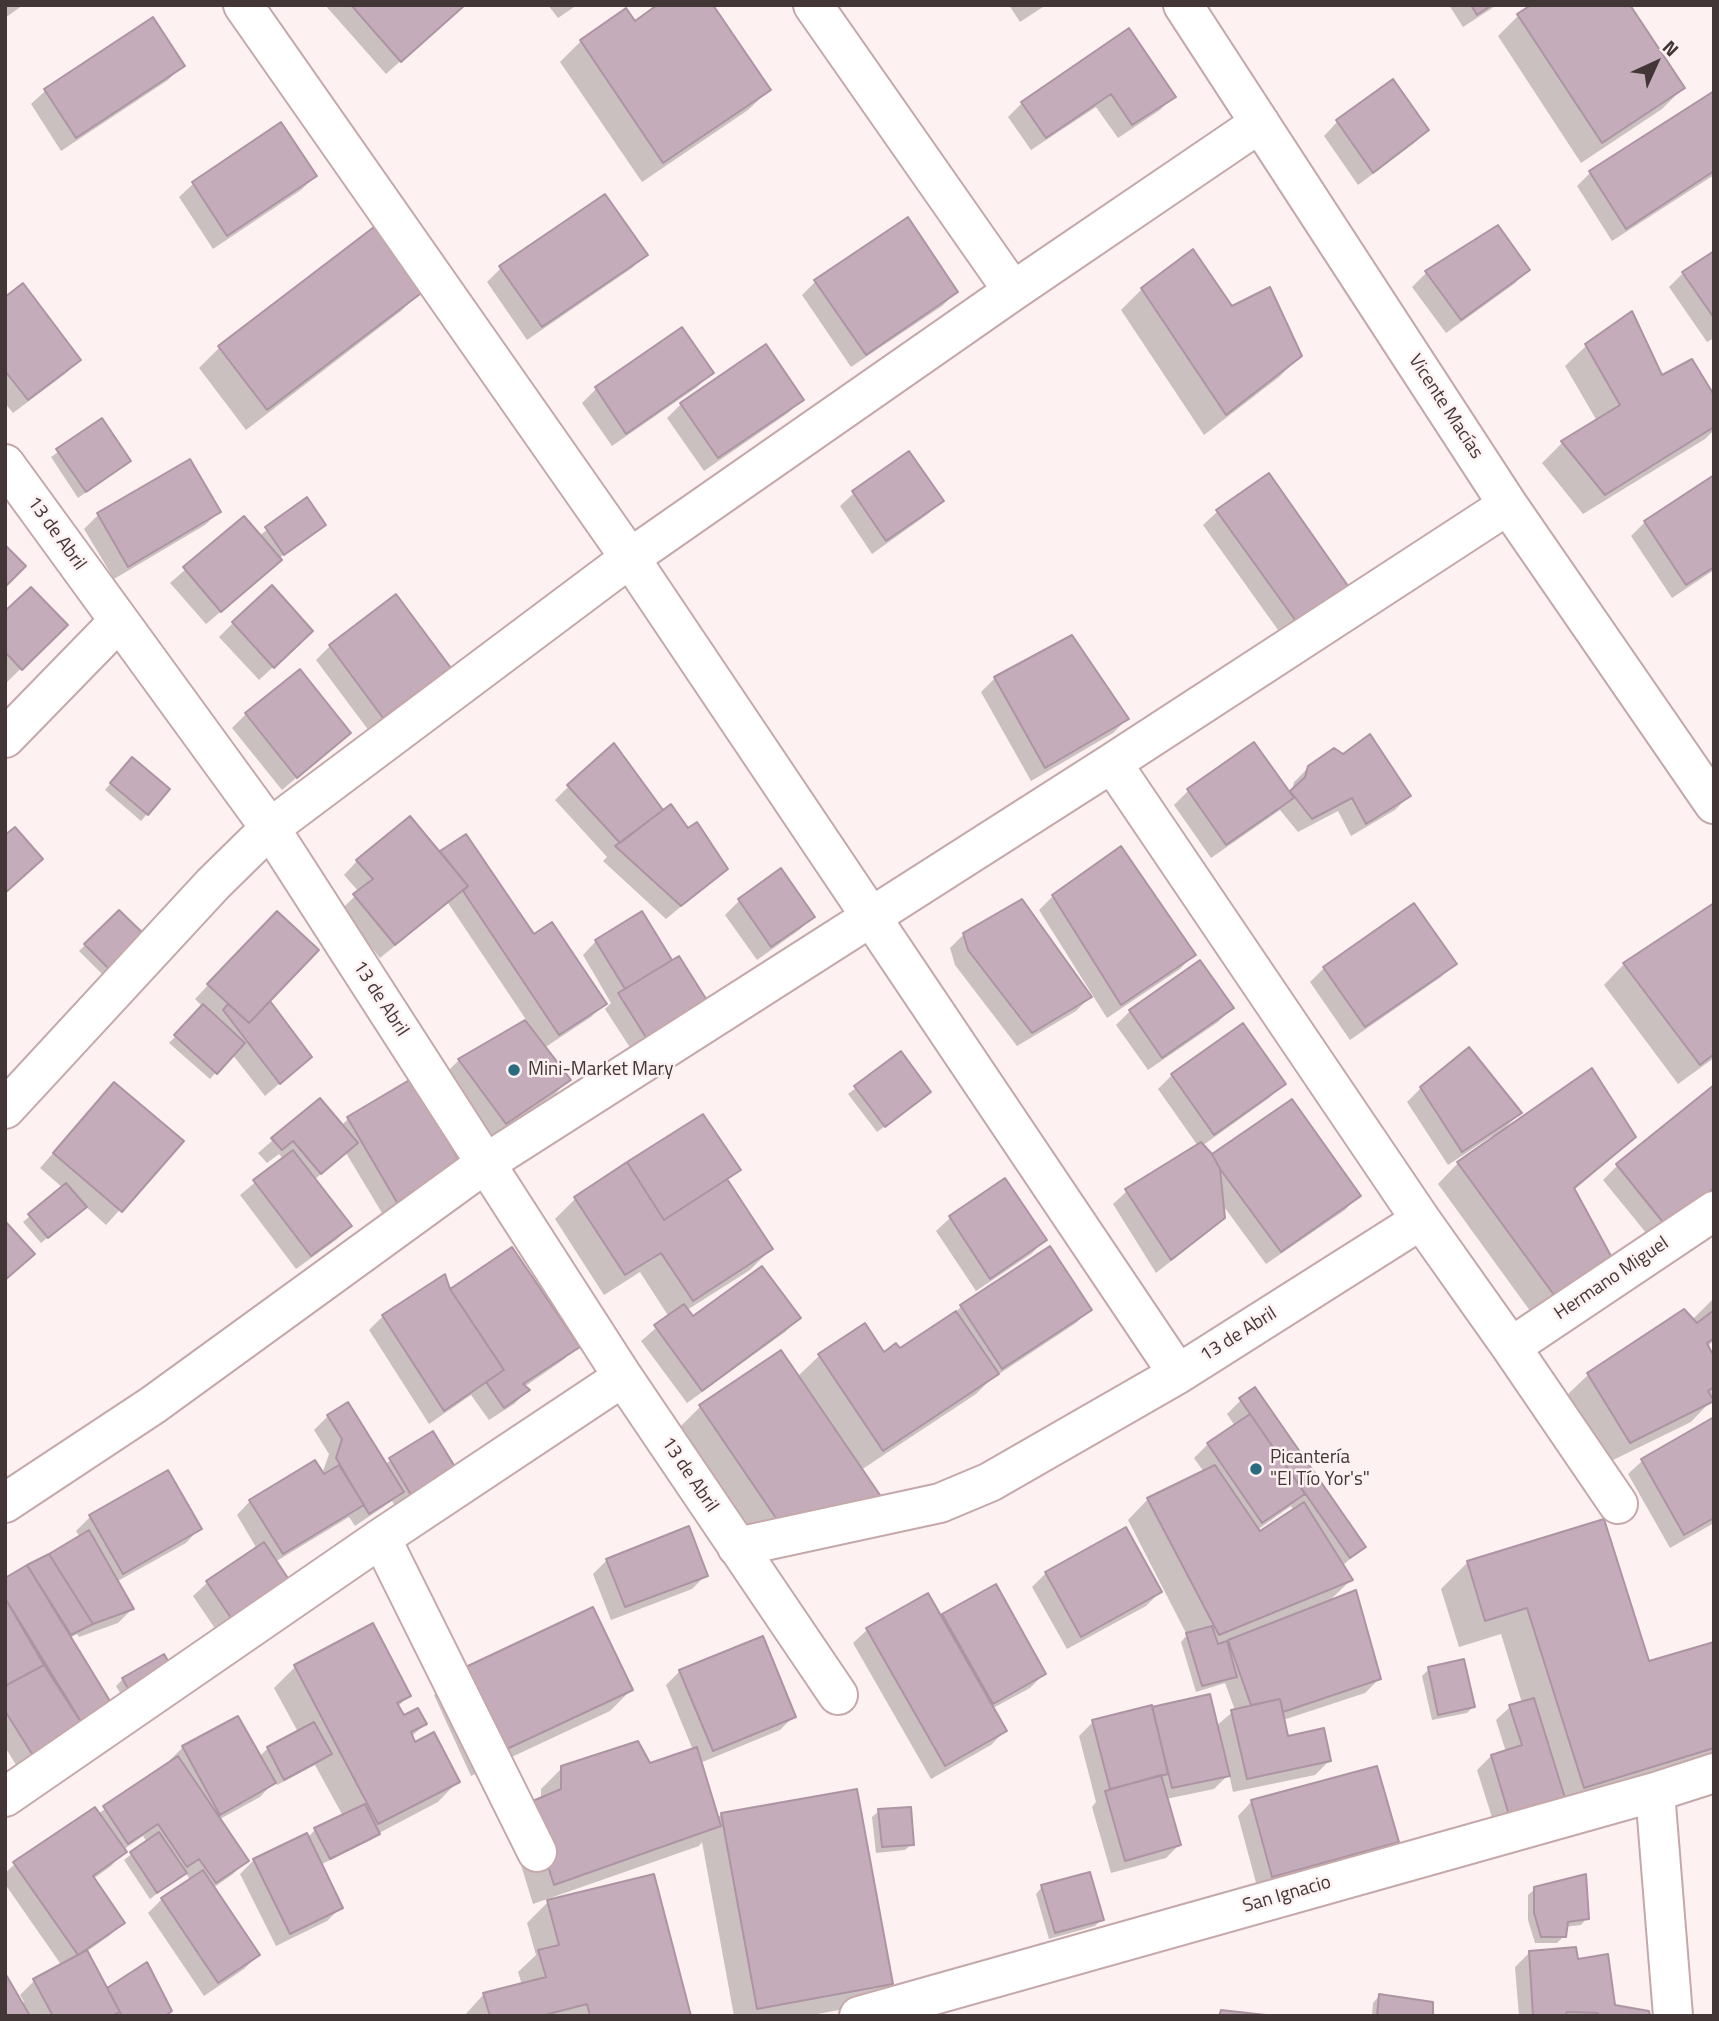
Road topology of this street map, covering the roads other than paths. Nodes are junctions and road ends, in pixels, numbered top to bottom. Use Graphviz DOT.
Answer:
graph roads {
  1 [pos="243,5"];
  2 [pos="813,5"];
  3 [pos="1183,5"];
  4 [pos="1260,123"];
  5 [pos="1013,291"];
  6 [pos="5,464"];
  7 [pos="1508,505"];
  8 [pos="630,558"];
  9 [pos="119,621"];
  10 [pos="5,738"];
  11 [pos="1112,763"];
  12 [pos="1714,804"];
  13 [pos="270,828"];
  14 [pos="872,916"];
  15 [pos="5,1109"];
  16 [pos="486,1163"];
  17 [pos="1714,1211"];
  18 [pos="1421,1220"];
  19 [pos="1511,1347"];
  20 [pos="1178,1374"];
  21 [pos="623,1377"];
  22 [pos="5,1503"];
  23 [pos="1618,1504"];
  24 [pos="381,1538"];
  25 [pos="737,1547"];
  26 [pos="838,1695"];
  27 [pos="1714,1773"];
  28 [pos="1655,1792"];
  29 [pos="5,1797"];
  30 [pos="537,1853"];
  31 [pos="859,2016"];
  32 [pos="1673,2016"];
  1 -- 8 [label="street"];
  2 -- 5 [label="street"];
  3 -- 4 [label="street, Vicente Macías"];
  4 -- 5 [label="street"];
  4 -- 7 [label="street, Vicente Macías"];
  5 -- 8 [label="street"];
  6 -- 9 [label="street, 13 de Abril"];
  7 -- 11 [label="street"];
  7 -- 12 [label="street, Vicente Macías"];
  8 -- 13 [label="street"];
  8 -- 14 [label="street"];
  9 -- 10 [label="street"];
  9 -- 13 [label="street, 13 de Abril"];
  11 -- 14 [label="street"];
  11 -- 18 [label="street"];
  13 -- 15 [label="street"];
  13 -- 16 [label="street, 13 de Abril"];
  14 -- 16 [label="street"];
  14 -- 20 [label="street"];
  16 -- 21 [label="street, 13 de Abril"];
  16 -- 22 [label="street"];
  17 -- 19 [label="street, Hermano Miguel"];
  18 -- 19 [label="street"];
  18 -- 20 [label="street, 13 de Abril"];
  19 -- 23 [label="street"];
  20 -- 25 [label="street, 13 de Abril"];
  21 -- 24 [label="street"];
  21 -- 25 [label="street, 13 de Abril"];
  24 -- 29 [label="street"];
  24 -- 30 [label="street"];
  25 -- 26 [label="street, 13 de Abril"];
  27 -- 28 [label="street, San Ignacio"];
  28 -- 31 [label="street, San Ignacio"];
  28 -- 32 [label="street"];
}
